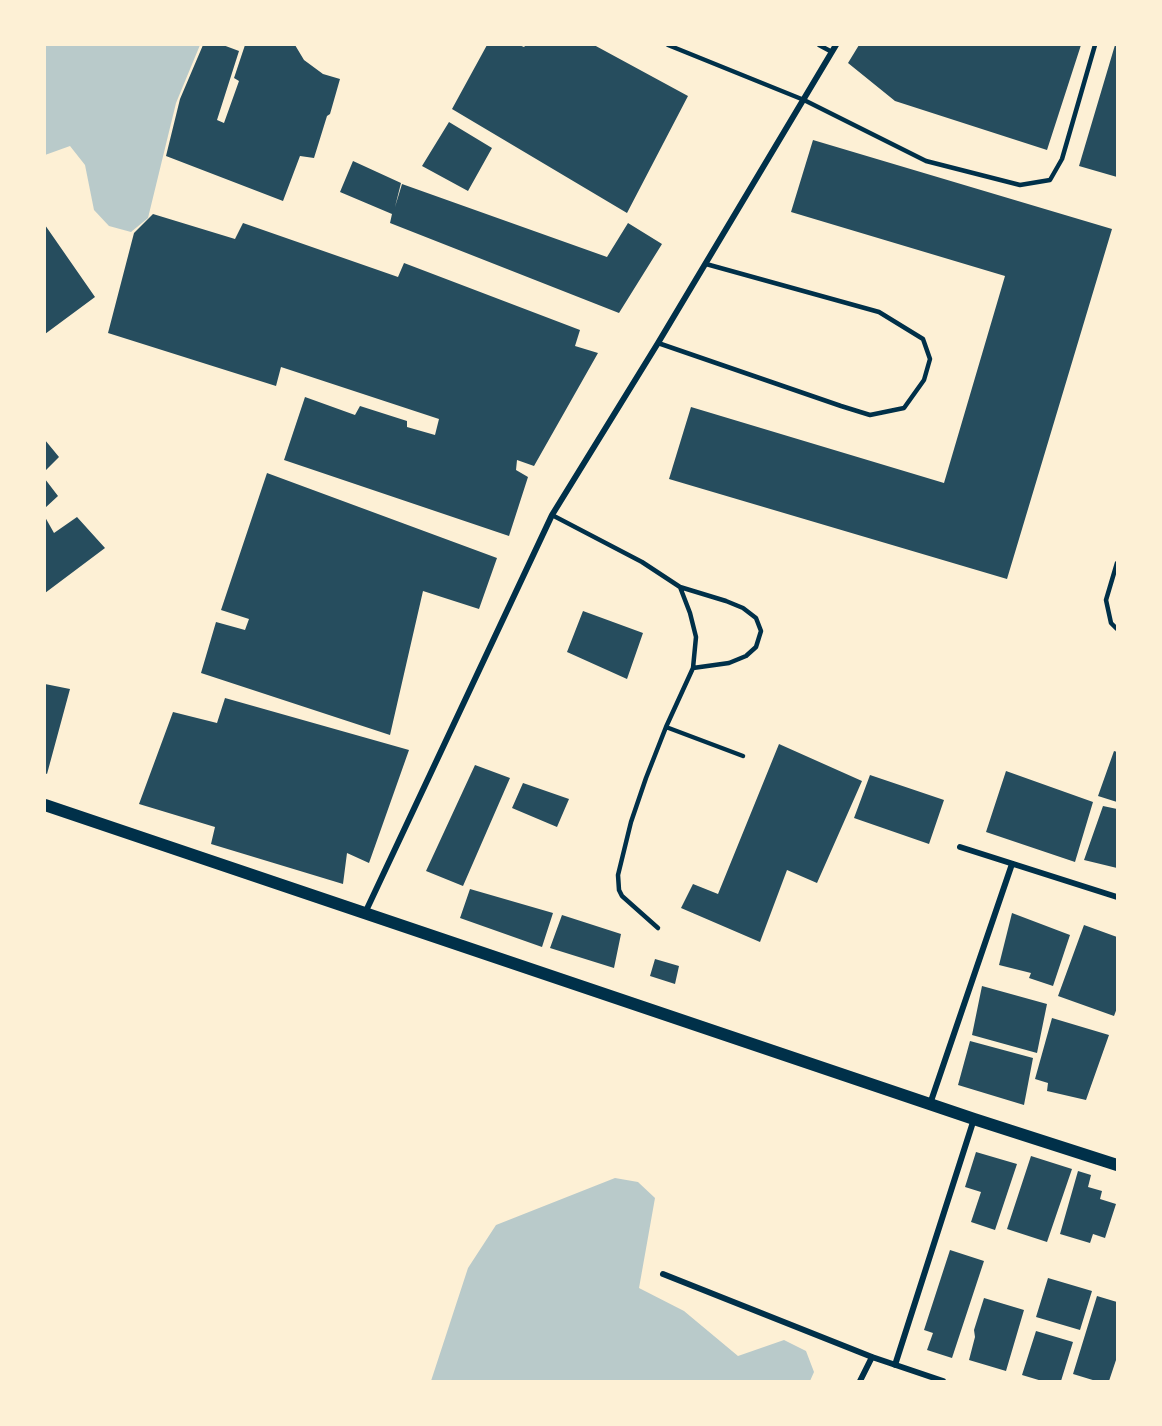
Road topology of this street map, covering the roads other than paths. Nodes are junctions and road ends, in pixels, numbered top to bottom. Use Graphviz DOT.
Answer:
graph roads {
  1 [pos="668,45"];
  2 [pos="819,45"];
  3 [pos="836,45"];
  4 [pos="1095,45"];
  5 [pos="832,52"];
  6 [pos="804,100"];
  7 [pos="706,264"];
  8 [pos="658,343"];
  9 [pos="552,515"];
  10 [pos="1117,563"];
  11 [pos="680,587"];
  12 [pos="1117,628"];
  13 [pos="693,668"];
  14 [pos="666,727"];
  15 [pos="743,756"];
  16 [pos="45,805"];
  17 [pos="960,847"];
  18 [pos="1012,864"];
  19 [pos="1117,897"];
  20 [pos="365,914"];
  21 [pos="658,928"];
  22 [pos="930,1104"];
  23 [pos="974,1119"];
  24 [pos="1117,1165"];
  25 [pos="663,1274"];
  26 [pos="872,1357"];
  27 [pos="895,1365"];
  28 [pos="860,1381"];
  29 [pos="944,1381"];
  1 -- 6 [label="lane"];
  2 -- 5 [label="lane"];
  3 -- 5 [label="street"];
  4 -- 6 [label="lane"];
  5 -- 6 [label="street"];
  6 -- 7 [label="street"];
  7 -- 8 [label="street"];
  7 -- 8 [label="lane"];
  8 -- 9 [label="street"];
  9 -- 11 [label="lane"];
  9 -- 20 [label="street"];
  10 -- 12 [label="lane"];
  11 -- 13 [label="lane"];
  11 -- 13 [label="lane"];
  13 -- 14 [label="lane"];
  14 -- 15 [label="lane"];
  14 -- 21 [label="lane"];
  16 -- 20 [label="main road"];
  17 -- 18 [label="street"];
  18 -- 19 [label="street"];
  18 -- 22 [label="street"];
  20 -- 22 [label="main road"];
  22 -- 23 [label="main road"];
  23 -- 24 [label="main road"];
  23 -- 27 [label="street"];
  25 -- 26 [label="street"];
  26 -- 27 [label="street"];
  26 -- 28 [label="street"];
  27 -- 29 [label="street"];
}
